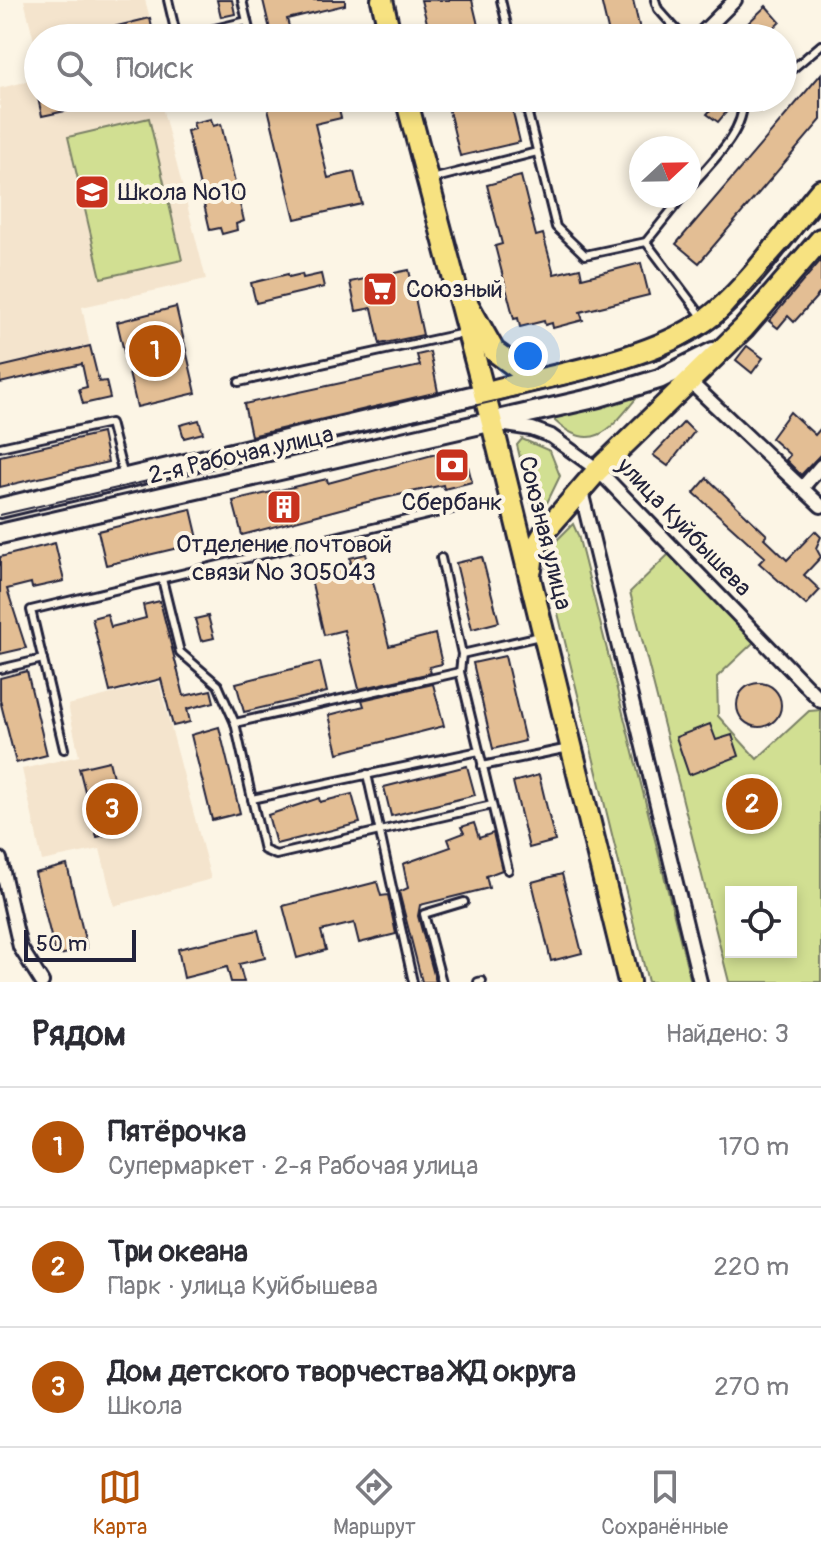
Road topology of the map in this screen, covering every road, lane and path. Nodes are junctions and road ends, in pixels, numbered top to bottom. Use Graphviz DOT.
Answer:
graph roads {
  1 [pos="168,0"];
  2 [pos="242,0"];
  3 [pos="382,0"];
  4 [pos="501,0"];
  5 [pos="655,0"];
  6 [pos="735,0"];
  7 [pos="247,21"];
  8 [pos="174,24"];
  9 [pos="235,24"];
  10 [pos="248,24"];
  11 [pos="388,24"];
  12 [pos="507,24"];
  13 [pos="671,24"];
  14 [pos="711,24"];
  15 [pos="821,45"];
  16 [pos="797,65"];
  17 [pos="409,112"];
  18 [pos="527,112"];
  19 [pos="744,112"];
  20 [pos="537,152"];
  21 [pos="701,173"];
  22 [pos="426,180"];
  23 [pos="821,190"];
  24 [pos="673,208"];
  25 [pos="821,239"];
  26 [pos="646,242"];
  27 [pos="444,246"];
  28 [pos="705,321"];
  29 [pos="467,332"];
  30 [pos="728,343"];
  31 [pos="534,380"];
  32 [pos="689,381"];
  33 [pos="239,382"];
  34 [pos="484,393"];
  35 [pos="492,423"];
  36 [pos="0,447"];
  37 [pos="821,466"];
  38 [pos="598,470"];
  39 [pos="124,479"];
  40 [pos="802,488"];
  41 [pos="581,491"];
  42 [pos="821,506"];
  43 [pos="0,508"];
  44 [pos="452,509"];
  45 [pos="0,534"];
  46 [pos="441,558"];
  47 [pos="530,578"];
  48 [pos="162,579"];
  49 [pos="544,635"];
  50 [pos="462,654"];
  51 [pos="43,659"];
  52 [pos="0,669"];
  53 [pos="460,672"];
  54 [pos="821,701"];
  55 [pos="235,723"];
  56 [pos="571,748"];
  57 [pos="64,749"];
  58 [pos="479,751"];
  59 [pos="482,766"];
  60 [pos="367,774"];
  61 [pos="252,799"];
  62 [pos="492,805"];
  63 [pos="377,831"];
  64 [pos="0,859"];
  65 [pos="508,870"];
  66 [pos="464,902"];
  67 [pos="42,982"];
  68 [pos="413,982"];
  69 [pos="442,982"];
  70 [pos="629,982"];
  71 [pos="700,982"];
  1 -- 8 [label="lane"];
  2 -- 7 [label="lane"];
  3 -- 11 [label="main road"];
  4 -- 12 [label="lane"];
  5 -- 13 [label="lane"];
  6 -- 14 [label="street"];
  7 -- 9 [label="lane"];
  7 -- 10 [label="lane"];
  15 -- 16 [label="lane"];
  17 -- 22 [label="main road, Союзная улица"];
  18 -- 20 [label="lane"];
  19 -- 21 [label="lane"];
  20 -- 22 [label="lane"];
  20 -- 26 [label="lane"];
  22 -- 27 [label="main road, Союзная улица"];
  23 -- 28 [label="main road"];
  24 -- 26 [label="lane"];
  25 -- 30 [label="main road"];
  26 -- 28 [label="lane"];
  27 -- 29 [label="main road, Союзная улица"];
  27 -- 31 [label="main road"];
  28 -- 31 [label="main road"];
  29 -- 33 [label="lane"];
  29 -- 34 [label="main road, Союзная улица"];
  30 -- 32 [label="main road"];
  30 -- 35 [label="main road, 2-я Рабочая улица"];
  31 -- 34 [label="main road"];
  32 -- 38 [label="main road"];
  32 -- 40 [label="street"];
  34 -- 35 [label="main road, Союзная улица"];
  34 -- 39 [label="main road, 2-я Рабочая улица"];
  35 -- 38 [label="street, улица Куйбышева"];
  35 -- 45 [label="main road, 2-я Рабочая улица"];
  35 -- 47 [label="main road, Союзная улица"];
  36 -- 39 [label="lane"];
  37 -- 40 [label="street"];
  38 -- 41 [label="main road"];
  38 -- 54 [label="street, улица Куйбышева"];
  39 -- 43 [label="main road, 2-я Рабочая улица"];
  40 -- 42 [label="street"];
  41 -- 47 [label="main road"];
  41 -- 71 [label="street"];
  44 -- 48 [label="lane"];
  46 -- 50 [label="lane"];
  47 -- 49 [label="main road, Союзная улица"];
  48 -- 51 [label="lane"];
  48 -- 55 [label="lane"];
  49 -- 50 [label="lane"];
  49 -- 56 [label="main road, Союзная улица"];
  50 -- 53 [label="lane"];
  51 -- 52 [label="lane"];
  51 -- 57 [label="lane"];
  53 -- 55 [label="lane"];
  53 -- 58 [label="lane"];
  55 -- 61 [label="lane"];
  56 -- 59 [label="lane"];
  56 -- 70 [label="main road, Союзная улица"];
  58 -- 59 [label="lane"];
  58 -- 60 [label="lane"];
  59 -- 62 [label="lane"];
  60 -- 61 [label="lane"];
  60 -- 63 [label="lane"];
  61 -- 63 [label="lane"];
  62 -- 63 [label="lane"];
  62 -- 65 [label="lane"];
  63 -- 68 [label="lane"];
  64 -- 67 [label="street"];
  66 -- 69 [label="lane"];
}
